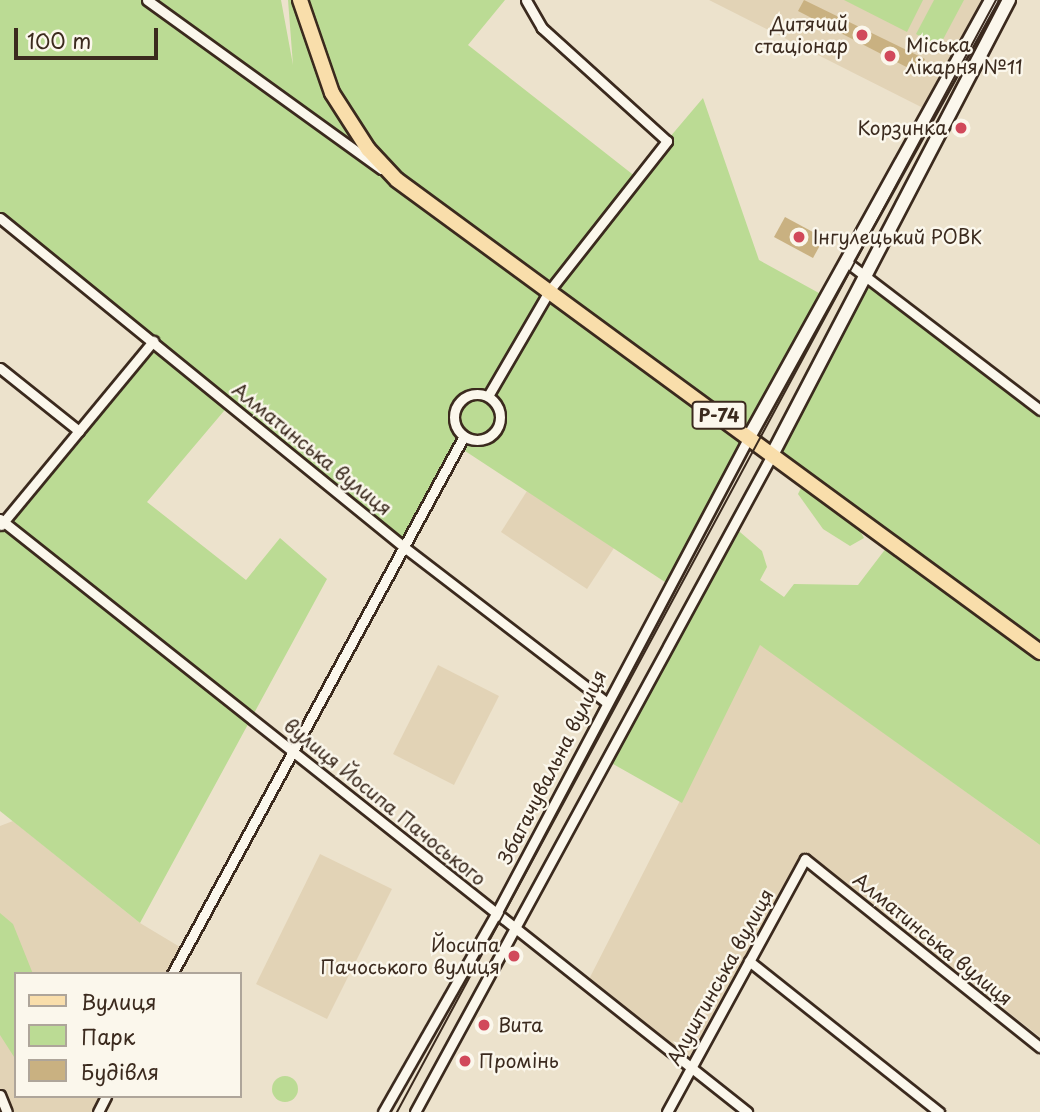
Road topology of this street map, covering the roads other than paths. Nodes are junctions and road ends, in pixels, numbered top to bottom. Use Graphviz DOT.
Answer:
graph roads {
  1 [pos="147,0"];
  2 [pos="300,0"];
  3 [pos="526,0"];
  4 [pos="991,0"];
  5 [pos="1009,0"];
  6 [pos="397,180"];
  7 [pos="0,218"];
  8 [pos="848,263"];
  9 [pos="863,275"];
  10 [pos="550,291"];
  11 [pos="153,341"];
  12 [pos="0,368"];
  13 [pos="488,396"];
  14 [pos="1040,410"];
  15 [pos="79,431"];
  16 [pos="464,436"];
  17 [pos="749,437"];
  18 [pos="772,455"];
  19 [pos="2,523"];
  20 [pos="404,547"];
  21 [pos="1040,652"];
  22 [pos="606,701"];
  23 [pos="293,750"];
  24 [pos="804,859"];
  25 [pos="496,914"];
  26 [pos="514,929"];
  27 [pos="749,961"];
  28 [pos="173,972"];
  29 [pos="1040,1046"];
  30 [pos="691,1067"];
  31 [pos="0,1095"];
  32 [pos="7,1112"];
  33 [pos="383,1112"];
  34 [pos="415,1112"];
  35 [pos="667,1112"];
  36 [pos="747,1112"];
  37 [pos="939,1112"];
  1 -- 6 [label="street"];
  2 -- 6 [label="main road, Р-74"];
  3 -- 10 [label="street"];
  4 -- 8 [label="main road"];
  5 -- 9 [label="main road"];
  6 -- 10 [label="main road, Р-74"];
  7 -- 11 [label="street, Алматинська вулиця"];
  8 -- 9 [label="street"];
  8 -- 17 [label="main road"];
  9 -- 14 [label="street"];
  9 -- 18 [label="main road"];
  10 -- 13 [label="street"];
  10 -- 17 [label="main road, Р-74"];
  11 -- 15 [label="street"];
  11 -- 20 [label="street, Алматинська вулиця"];
  12 -- 15 [label="street"];
  13 -- 16 [label="street"];
  13 -- 16 [label="street"];
  15 -- 19 [label="street"];
  16 -- 20 [label="street"];
  17 -- 18 [label="main road, Р-74"];
  17 -- 22 [label="street, Збагачувальна вулиця"];
  18 -- 21 [label="main road, Р-74"];
  18 -- 26 [label="street"];
  19 -- 23 [label="street, вулиця Йосипа Пачоського"];
  20 -- 22 [label="street, Алматинська вулиця"];
  20 -- 23 [label="street"];
  22 -- 25 [label="street, Збагачувальна вулиця"];
  23 -- 25 [label="street, вулиця Йосипа Пачоського"];
  23 -- 28 [label="street"];
  24 -- 27 [label="street, Алуштинська вулиця"];
  24 -- 29 [label="street, Алматинська вулиця"];
  25 -- 26 [label="street, вулиця Йосипа Пачоського"];
  25 -- 33 [label="street, Збагачувальна вулиця"];
  26 -- 30 [label="street, вулиця Йосипа Пачоського"];
  26 -- 34 [label="street"];
  27 -- 30 [label="street, Алуштинська вулиця"];
  27 -- 37 [label="street"];
  30 -- 35 [label="street, Алуштинська вулиця"];
  30 -- 36 [label="street, вулиця Йосипа Пачоського"];
  31 -- 32 [label="street"];
}
